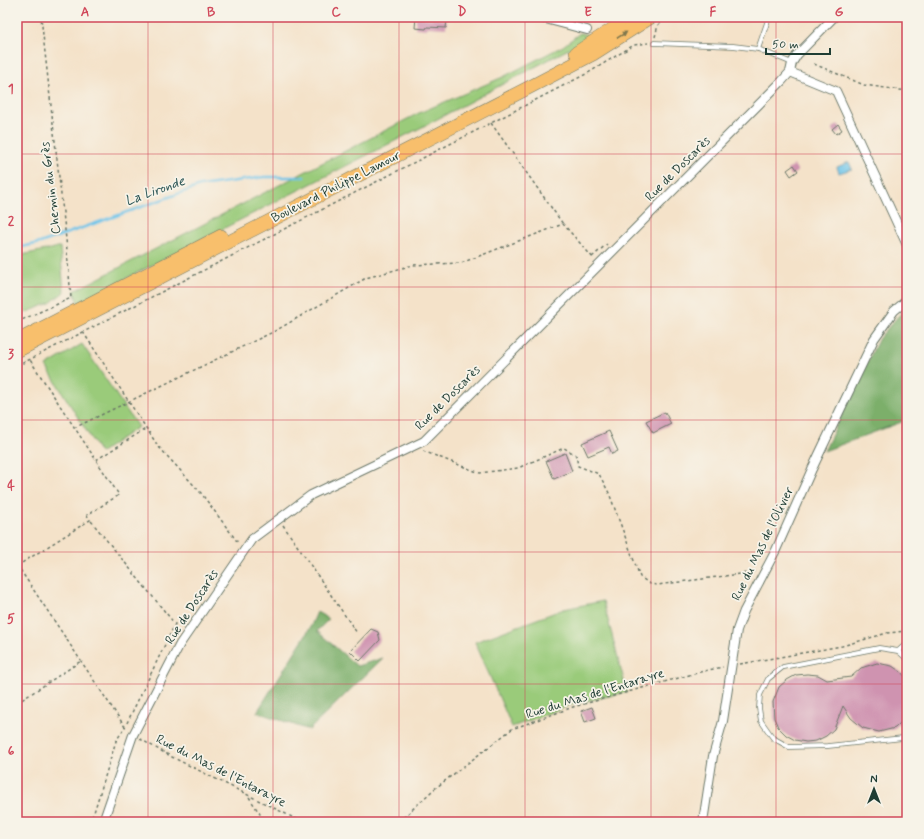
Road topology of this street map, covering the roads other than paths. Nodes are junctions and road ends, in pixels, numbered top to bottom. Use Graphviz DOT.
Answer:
graph roads {
  1 [pos="538,17"];
  2 [pos="631,17"];
  3 [pos="651,17"];
  4 [pos="769,17"];
  5 [pos="834,17"];
  6 [pos="587,30"];
  7 [pos="654,43"];
  8 [pos="758,49"];
  9 [pos="792,63"];
  10 [pos="790,72"];
  11 [pos="907,246"];
  12 [pos="907,300"];
  13 [pos="17,341"];
  14 [pos="17,351"];
  15 [pos="907,643"];
  16 [pos="898,651"];
  17 [pos="907,659"];
  18 [pos="907,734"];
  19 [pos="102,822"];
  20 [pos="702,822"];
  1 -- 6 [label="street"];
  2 -- 13 [label="main road, Boulevard Philippe Lamour"];
  14 -- 3 [label="main road, Boulevard Philippe Lamour, one-way"];
  4 -- 8 [label="lane"];
  5 -- 9 [label="street, Rue de Doscarès"];
  7 -- 8 [label="lane"];
  8 -- 9 [label="lane"];
  9 -- 10 [label="street, Rue de Doscarès"];
  10 -- 11 [label="street"];
  10 -- 19 [label="street, Rue de Doscarès"];
  12 -- 20 [label="street, Rue du Mas de l'Olivier"];
  15 -- 16 [label="lane"];
  16 -- 17 [label="lane"];
  16 -- 18 [label="lane"];
}
